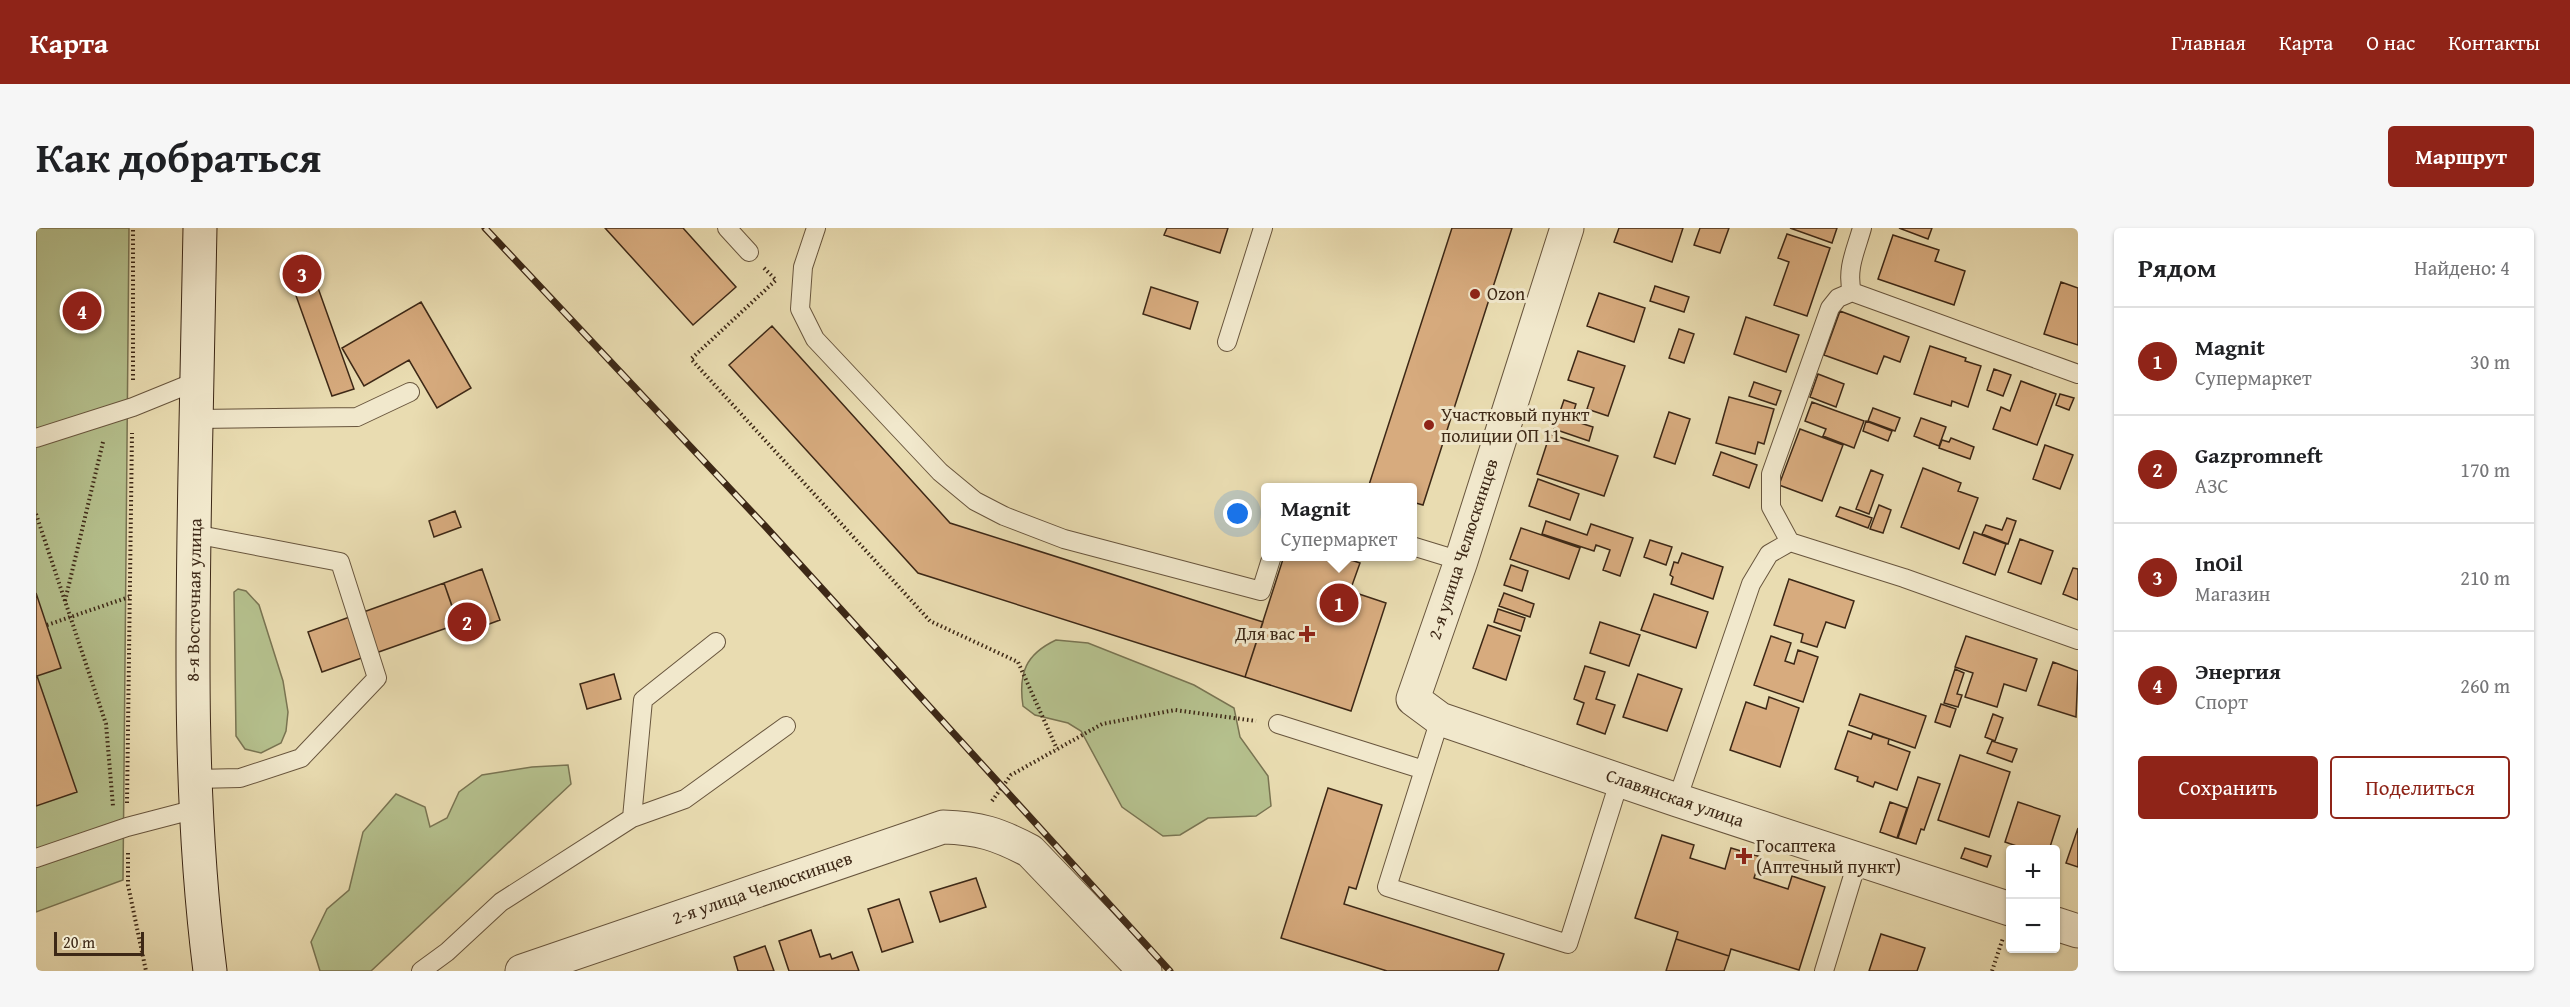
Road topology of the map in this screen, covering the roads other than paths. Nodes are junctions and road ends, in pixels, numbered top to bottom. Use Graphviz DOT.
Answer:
graph roads {
  1 [pos="200,228"];
  2 [pos="727,228"];
  3 [pos="816,228"];
  4 [pos="1263,228"];
  5 [pos="1567,228"];
  6 [pos="1862,228"];
  7 [pos="749,252"];
  8 [pos="1852,292"];
  9 [pos="1227,342"];
  10 [pos="2078,374"];
  11 [pos="197,381"];
  12 [pos="410,392"];
  13 [pos="197,419"];
  14 [pos="36,438"];
  15 [pos="194,534"];
  16 [pos="1790,543"];
  17 [pos="1417,547"];
  18 [pos="1270,561"];
  19 [pos="1461,561"];
  20 [pos="2078,639"];
  21 [pos="716,642"];
  22 [pos="1413,699"];
  23 [pos="1440,719"];
  24 [pos="1278,724"];
  25 [pos="786,726"];
  26 [pos="1424,770"];
  27 [pos="1620,779"];
  28 [pos="196,794"];
  29 [pos="1677,800"];
  30 [pos="632,818"];
  31 [pos="36,858"];
  32 [pos="1858,859"];
  33 [pos="2006,918"];
  34 [pos="2060,926"];
  35 [pos="2078,931"];
  36 [pos="210,971"];
  37 [pos="421,971"];
  38 [pos="522,971"];
  39 [pos="1145,971"];
  40 [pos="1824,971"];
  1 -- 11 [label="street, 8-я Восточная улица"];
  2 -- 7 [label="lane"];
  3 -- 18 [label="lane"];
  4 -- 9 [label="lane"];
  5 -- 19 [label="street, 2-я улица Челюскинцев"];
  6 -- 8 [label="lane"];
  8 -- 10 [label="lane"];
  8 -- 16 [label="lane"];
  11 -- 13 [label="street, 8-я Восточная улица"];
  11 -- 14 [label="lane"];
  12 -- 13 [label="lane"];
  13 -- 15 [label="street, 8-я Восточная улица"];
  15 -- 28 [label="street, 8-я Восточная улица"];
  15 -- 28 [label="lane"];
  16 -- 20 [label="lane"];
  16 -- 29 [label="lane"];
  17 -- 19 [label="lane"];
  19 -- 22 [label="street, 2-я улица Челюскинцев"];
  21 -- 30 [label="lane"];
  22 -- 23 [label="street, Славянская улица"];
  23 -- 26 [label="lane"];
  23 -- 27 [label="street, Славянская улица"];
  24 -- 26 [label="lane"];
  25 -- 30 [label="lane"];
  26 -- 27 [label="lane"];
  27 -- 29 [label="street, Славянская улица"];
  28 -- 31 [label="lane"];
  28 -- 36 [label="street, 8-я Восточная улица"];
  29 -- 32 [label="street, Славянская улица"];
  30 -- 37 [label="lane"];
  32 -- 33 [label="street, Славянская улица"];
  32 -- 40 [label="lane"];
  34 -- 35 [label="street"];
  38 -- 39 [label="street, 2-я улица Челюскинцев"];
}
